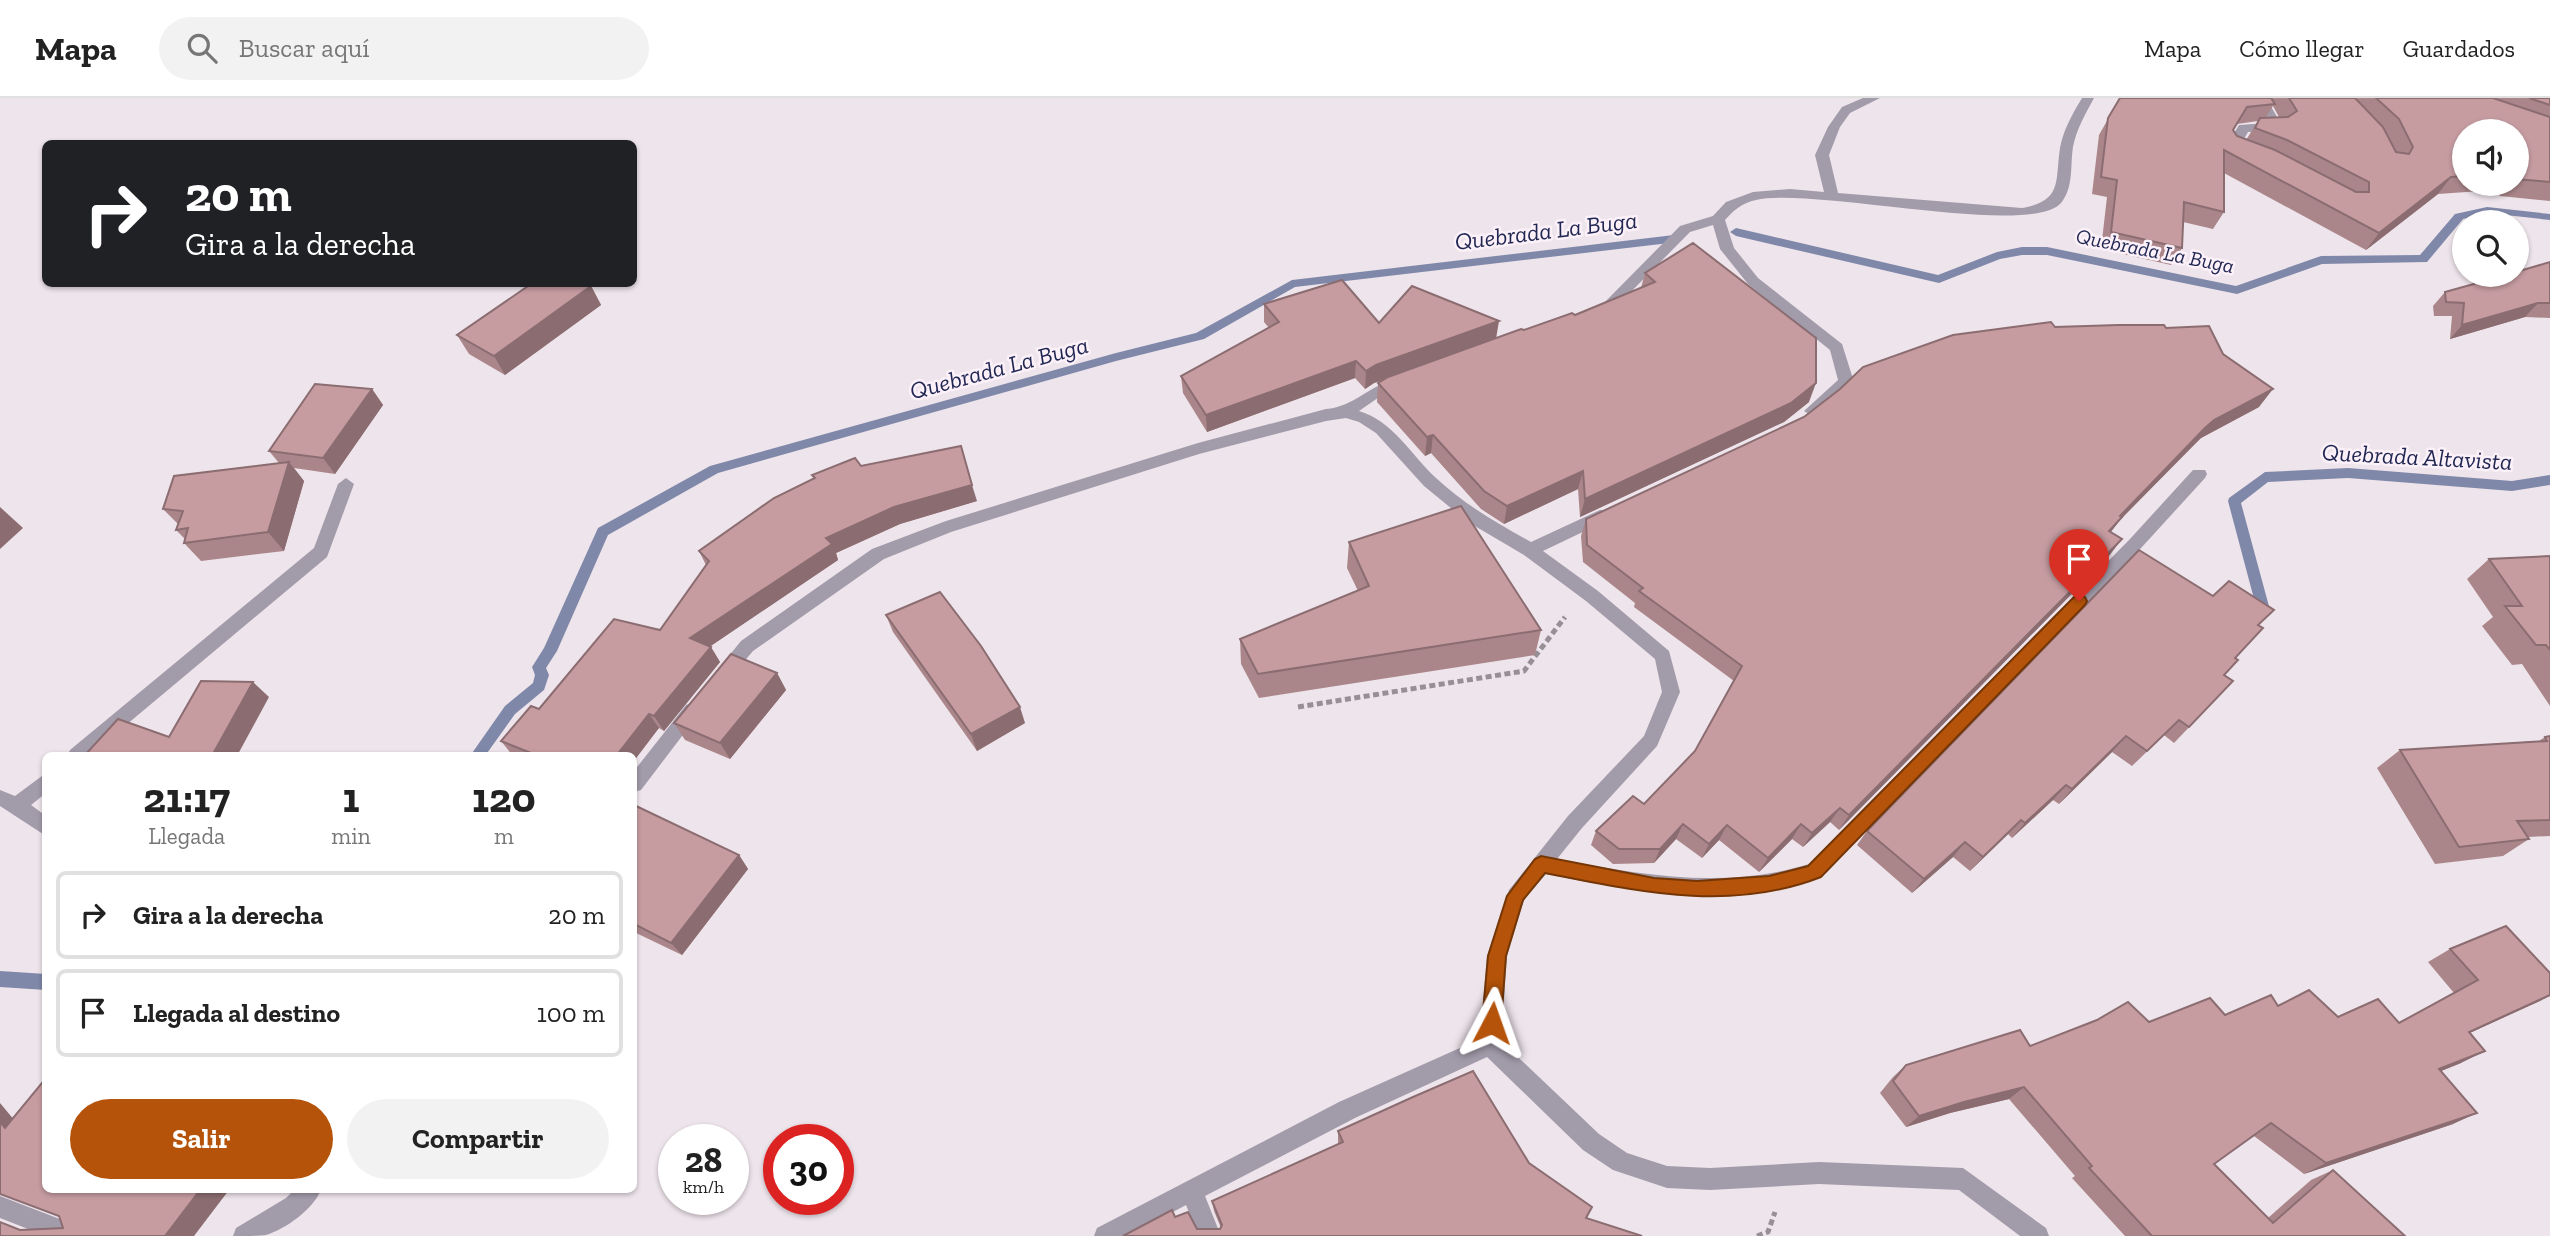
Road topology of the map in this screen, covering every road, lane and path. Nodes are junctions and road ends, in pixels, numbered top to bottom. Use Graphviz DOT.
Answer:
graph roads {
  1 [pos="1874,98"];
  2 [pos="2088,98"];
  3 [pos="2260,98"];
  4 [pos="2257,157"];
  5 [pos="1832,197"];
  6 [pos="1718,219"];
  7 [pos="1582,316"];
  8 [pos="1406,380"];
  9 [pos="1346,413"];
  10 [pos="1799,421"];
  11 [pos="2199,474"];
  12 [pos="346,484"];
  13 [pos="1615,510"];
  14 [pos="1530,550"];
  15 [pos="1581,588"];
  16 [pos="1297,707"];
  17 [pos="81,752"];
  18 [pos="637,780"];
  19 [pos="42,783"];
  20 [pos="8,802"];
  21 [pos="42,825"];
  22 [pos="1541,864"];
  23 [pos="1490,1045"];
  24 [pos="1191,1190"];
  25 [pos="307,1193"];
  26 [pos="0,1207"];
  27 [pos="75,1236"];
  28 [pos="244,1236"];
  29 [pos="1105,1236"];
  30 [pos="1210,1236"];
  31 [pos="2038,1236"];
  1 -- 5 [label="street"];
  2 -- 5 [label="street"];
  3 -- 4 [label="street"];
  5 -- 6 [label="street"];
  6 -- 7 [label="street"];
  6 -- 10 [label="street"];
  8 -- 9 [label="street"];
  9 -- 14 [label="street"];
  9 -- 18 [label="street"];
  11 -- 22 [label="street"];
  12 -- 17 [label="street"];
  13 -- 14 [label="street"];
  14 -- 15 [label="street"];
  15 -- 16 [label="path"];
  15 -- 22 [label="street"];
  19 -- 20 [label="street"];
  20 -- 21 [label="street"];
  22 -- 23 [label="street"];
  23 -- 24 [label="street"];
  23 -- 31 [label="street"];
  24 -- 29 [label="street"];
  24 -- 30 [label="street"];
  25 -- 28 [label="street"];
  26 -- 27 [label="street"];
}
